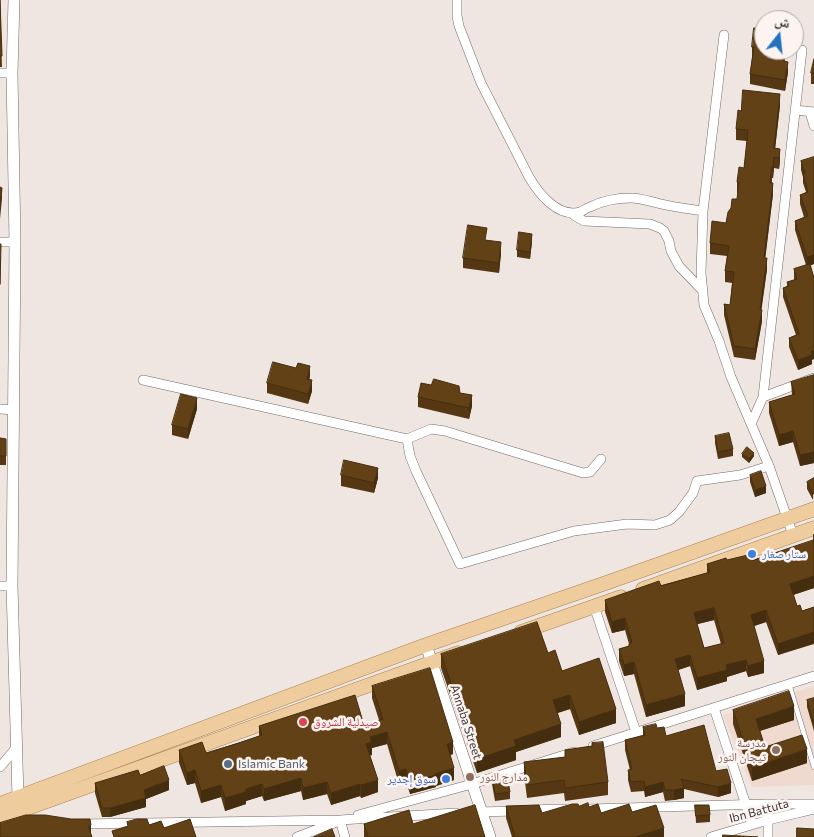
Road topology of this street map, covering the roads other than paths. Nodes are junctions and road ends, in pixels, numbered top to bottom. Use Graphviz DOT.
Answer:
graph roads {
  1 [pos="14,0"];
  2 [pos="457,0"];
  3 [pos="724,35"];
  4 [pos="801,60"];
  5 [pos="0,73"];
  6 [pos="12,73"];
  7 [pos="795,110"];
  8 [pos="812,112"];
  9 [pos="814,126"];
  10 [pos="703,211"];
  11 [pos="572,213"];
  12 [pos="0,242"];
  13 [pos="15,242"];
  14 [pos="703,290"];
  15 [pos="814,378"];
  16 [pos="143,380"];
  17 [pos="763,397"];
  18 [pos="0,410"];
  19 [pos="13,410"];
  20 [pos="752,424"];
  21 [pos="407,439"];
  22 [pos="601,459"];
  23 [pos="769,466"];
  24 [pos="814,509"];
  25 [pos="787,518"];
  26 [pos="814,528"];
  27 [pos="793,535"];
  28 [pos="6,586"];
  29 [pos="594,606"];
  30 [pos="512,635"];
  31 [pos="426,645"];
  32 [pos="467,650"];
  33 [pos="431,662"];
  34 [pos="814,676"];
  35 [pos="789,684"];
  36 [pos="714,708"];
  37 [pos="636,732"];
  38 [pos="16,748"];
  39 [pos="0,767"];
  40 [pos="814,767"];
  41 [pos="472,784"];
  42 [pos="0,804"];
  43 [pos="765,804"];
  44 [pos="814,804"];
  45 [pos="746,805"];
  46 [pos="24,808"];
  47 [pos="570,809"];
  48 [pos="579,809"];
  49 [pos="814,809"];
  50 [pos="472,812"];
  51 [pos="0,818"];
  52 [pos="340,820"];
  53 [pos="768,820"];
  54 [pos="70,823"];
  55 [pos="752,825"];
  56 [pos="297,837"];
  57 [pos="345,837"];
  58 [pos="490,837"];
  59 [pos="711,837"];
  60 [pos="768,837"];
  1 -- 6 [label="street"];
  2 -- 11 [label="street"];
  3 -- 10 [label="street"];
  4 -- 7 [label="street"];
  5 -- 6 [label="street"];
  6 -- 13 [label="street"];
  7 -- 8 [label="street"];
  7 -- 17 [label="street"];
  8 -- 9 [label="street"];
  10 -- 11 [label="street"];
  10 -- 14 [label="street"];
  11 -- 14 [label="street"];
  12 -- 13 [label="street"];
  13 -- 19 [label="street"];
  14 -- 20 [label="street"];
  15 -- 17 [label="street"];
  16 -- 21 [label="street"];
  17 -- 20 [label="street"];
  18 -- 19 [label="street"];
  19 -- 28 [label="street"];
  20 -- 23 [label="street"];
  21 -- 22 [label="street"];
  21 -- 23 [label="street"];
  23 -- 25 [label="street"];
  24 -- 25 [label="main road"];
  25 -- 27 [label="street"];
  25 -- 31 [label="main road"];
  26 -- 27 [label="main road"];
  27 -- 29 [label="main road"];
  28 -- 38 [label="street"];
  29 -- 30 [label="main road"];
  29 -- 37 [label="street"];
  31 -- 33 [label="street, Annaba Street"];
  31 -- 46 [label="main road"];
  32 -- 33 [label="main road"];
  33 -- 41 [label="street, Annaba Street"];
  33 -- 46 [label="main road"];
  34 -- 35 [label="street"];
  35 -- 36 [label="street"];
  35 -- 40 [label="lane"];
  36 -- 37 [label="street"];
  36 -- 45 [label="street"];
  37 -- 41 [label="street"];
  38 -- 39 [label="street"];
  38 -- 46 [label="street"];
  41 -- 50 [label="street, Annaba Street"];
  41 -- 52 [label="street"];
  42 -- 46 [label="main road"];
  43 -- 44 [label="street"];
  43 -- 45 [label="street"];
  43 -- 53 [label="street"];
  45 -- 48 [label="street"];
  45 -- 55 [label="street"];
  46 -- 51 [label="main road"];
  47 -- 50 [label="street"];
  49 -- 53 [label="street, Ibn Battuta"];
  50 -- 52 [label="street"];
  50 -- 58 [label="street, Annaba Street"];
  52 -- 54 [label="street"];
  52 -- 56 [label="street"];
  52 -- 57 [label="street"];
  53 -- 55 [label="street, Ibn Battuta"];
  53 -- 60 [label="street"];
  55 -- 59 [label="street, Ibn Battuta"];
}
